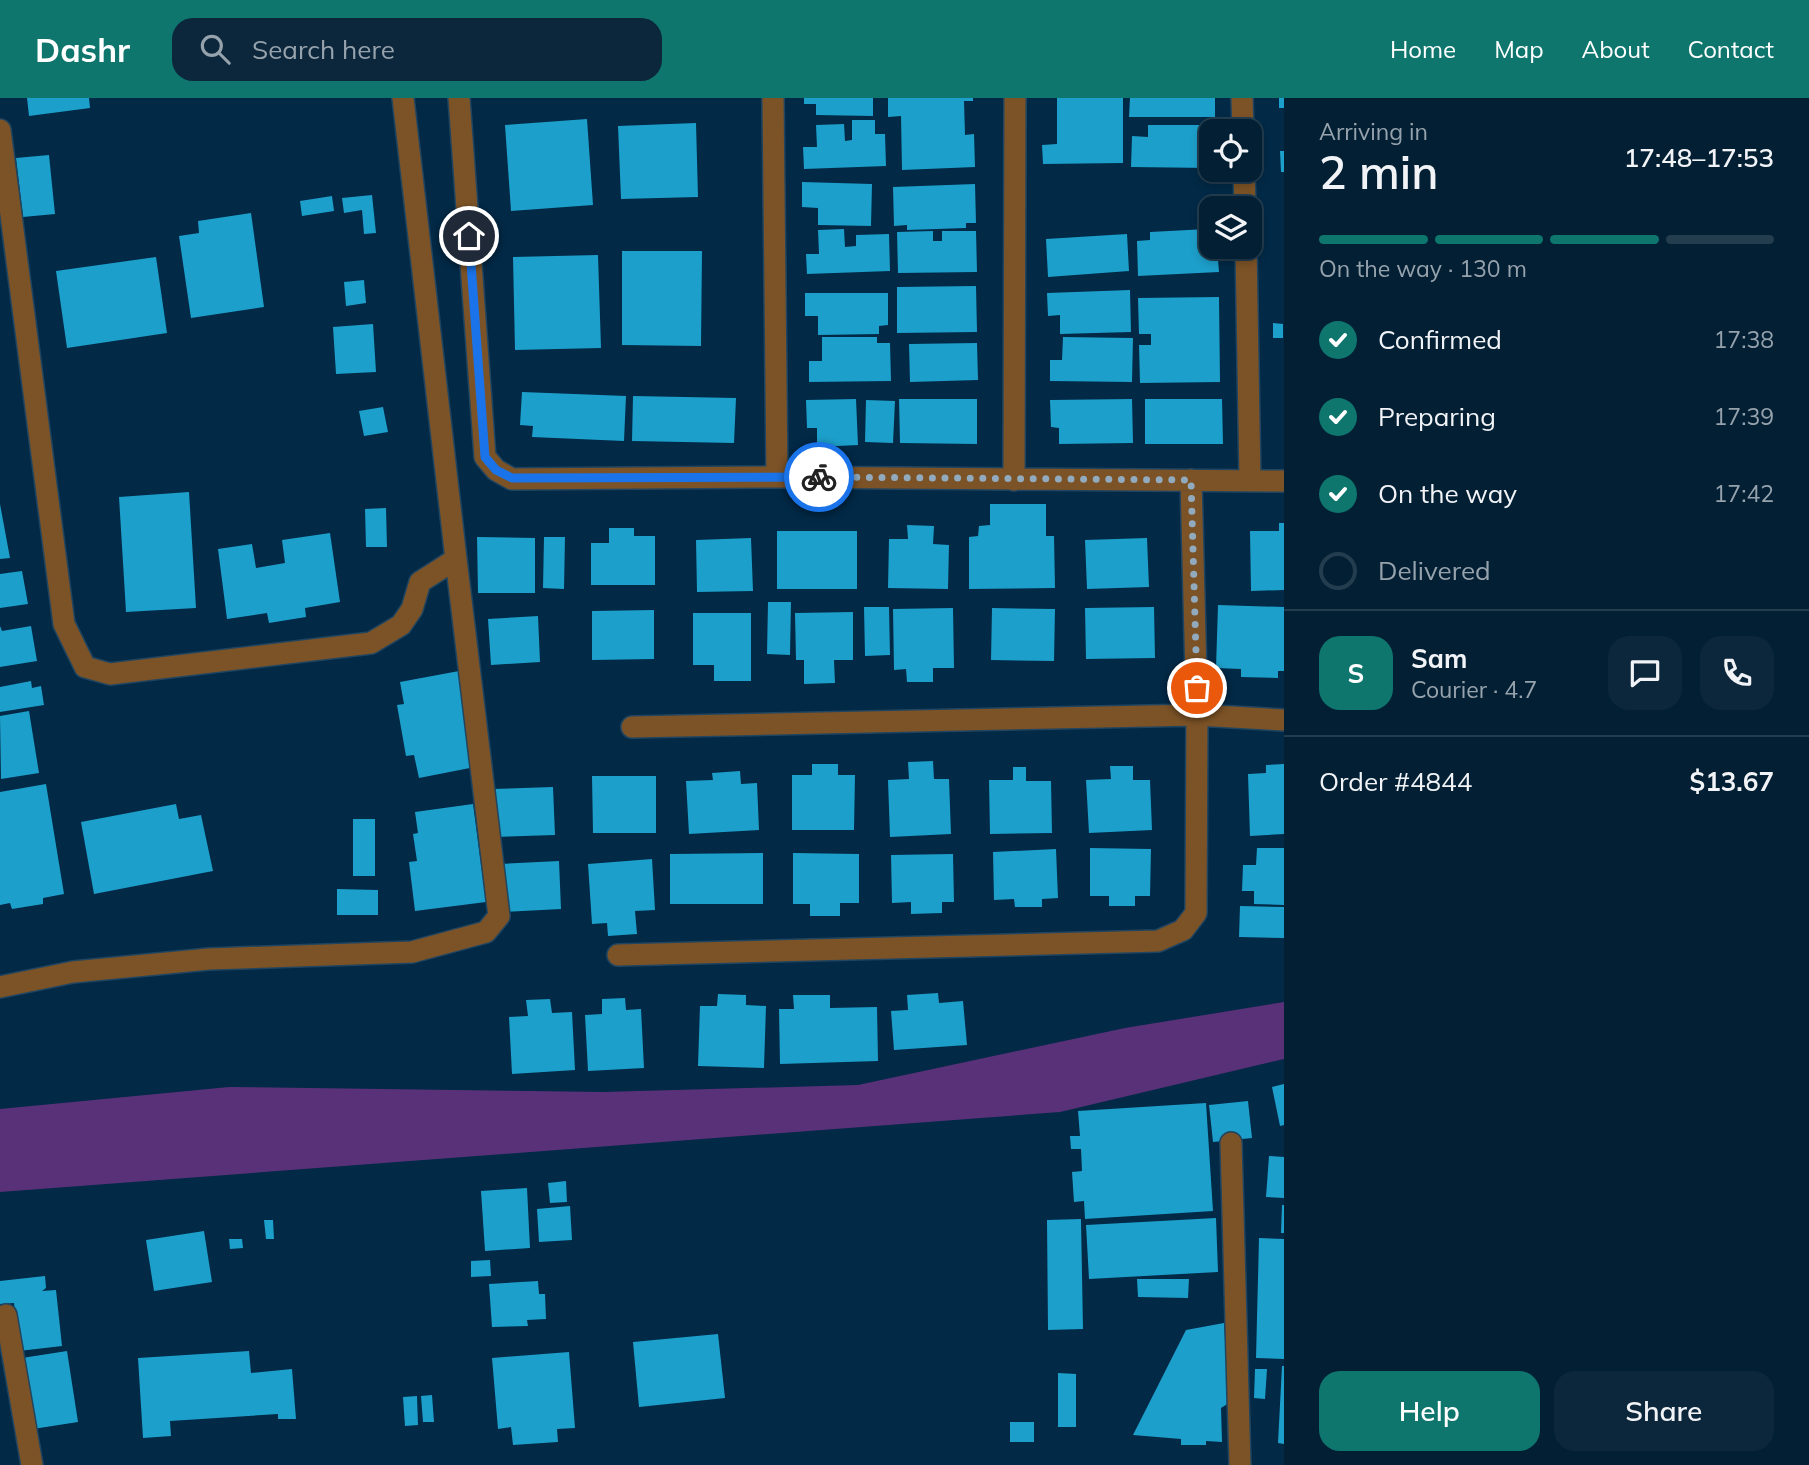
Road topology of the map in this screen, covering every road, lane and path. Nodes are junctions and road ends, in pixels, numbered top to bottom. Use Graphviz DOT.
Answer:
graph roads {
  1 [pos="403,98"];
  2 [pos="459,98"];
  3 [pos="774,98"];
  4 [pos="1015,98"];
  5 [pos="1242,98"];
  6 [pos="1243,119"];
  7 [pos="0,130"];
  8 [pos="1245,259"];
  9 [pos="777,477"];
  10 [pos="1014,480"];
  11 [pos="1191,480"];
  12 [pos="1250,481"];
  13 [pos="1284,481"];
  14 [pos="456,559"];
  15 [pos="1198,715"];
  16 [pos="1284,720"];
  17 [pos="632,727"];
  18 [pos="618,955"];
  19 [pos="0,987"];
  20 [pos="1231,1143"];
  21 [pos="6,1315"];
  22 [pos="32,1465"];
  23 [pos="1240,1465"];
  1 -- 14 [label="street"];
  2 -- 9 [label="street"];
  3 -- 9 [label="street"];
  4 -- 10 [label="street"];
  5 -- 6 [label="street"];
  7 -- 14 [label="street"];
  8 -- 12 [label="street"];
  9 -- 10 [label="street"];
  10 -- 11 [label="street"];
  11 -- 12 [label="street"];
  11 -- 15 [label="street"];
  12 -- 13 [label="street"];
  14 -- 19 [label="street"];
  15 -- 16 [label="street"];
  15 -- 17 [label="street"];
  15 -- 18 [label="street"];
  20 -- 23 [label="street"];
  21 -- 22 [label="street"];
}
